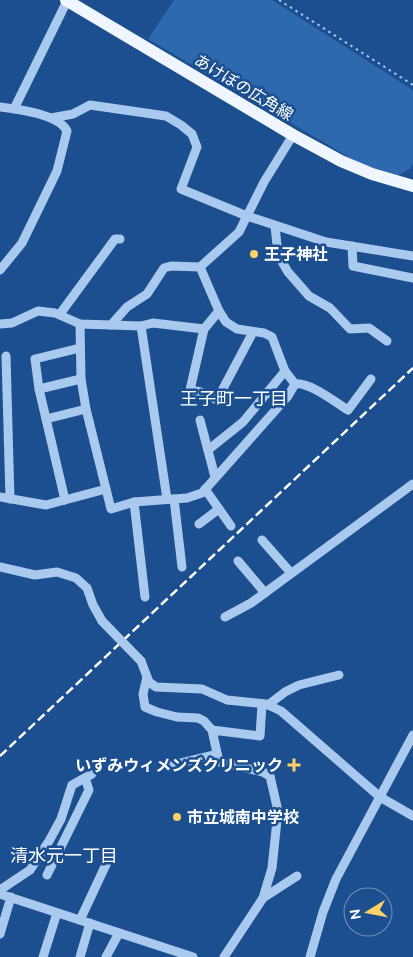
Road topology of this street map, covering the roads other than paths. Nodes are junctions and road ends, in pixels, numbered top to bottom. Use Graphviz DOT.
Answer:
graph roads {
  1 [pos="66,0"];
  2 [pos="0,107"];
  3 [pos="14,109"];
  4 [pos="51,118"];
  5 [pos="293,135"];
  6 [pos="413,186"];
  7 [pos="247,216"];
  8 [pos="274,226"];
  9 [pos="120,239"];
  10 [pos="352,246"];
  11 [pos="413,256"];
  12 [pos="200,267"];
  13 [pos="0,270"];
  14 [pos="413,278"];
  15 [pos="219,311"];
  16 [pos="60,314"];
  17 [pos="0,324"];
  18 [pos="80,324"];
  19 [pos="111,324"];
  20 [pos="141,326"];
  21 [pos="204,329"];
  22 [pos="253,332"];
  23 [pos="387,341"];
  24 [pos="80,348"];
  25 [pos="6,356"];
  26 [pos="285,371"];
  27 [pos="81,379"];
  28 [pos="371,379"];
  29 [pos="295,384"];
  30 [pos="39,389"];
  31 [pos="86,409"];
  32 [pos="46,419"];
  33 [pos="200,420"];
  34 [pos="208,450"];
  35 [pos="215,478"];
  36 [pos="413,484"];
  37 [pos="106,489"];
  38 [pos="205,489"];
  39 [pos="0,497"];
  40 [pos="10,499"];
  41 [pos="171,499"];
  42 [pos="65,500"];
  43 [pos="134,502"];
  44 [pos="219,509"];
  45 [pos="199,524"];
  46 [pos="230,526"];
  47 [pos="262,540"];
  48 [pos="238,561"];
  49 [pos="182,567"];
  50 [pos="0,568"];
  51 [pos="291,573"];
  52 [pos="265,593"];
  53 [pos="145,597"];
  54 [pos="225,617"];
  55 [pos="339,675"];
  56 [pos="147,677"];
  57 [pos="265,705"];
  58 [pos="212,730"];
  59 [pos="413,735"];
  60 [pos="217,754"];
  61 [pos="172,765"];
  62 [pos="380,797"];
  63 [pos="413,816"];
  64 [pos="109,858"];
  65 [pos="47,875"];
  66 [pos="298,876"];
  67 [pos="0,892"];
  68 [pos="11,897"];
  69 [pos="263,898"];
  70 [pos="57,913"];
  71 [pos="80,920"];
  72 [pos="90,924"];
  73 [pos="118,933"];
  74 [pos="0,934"];
  75 [pos="43,957"];
  76 [pos="80,957"];
  77 [pos="106,957"];
  78 [pos="193,957"];
  79 [pos="224,957"];
  80 [pos="310,957"];
  1 -- 3 [label="street"];
  1 -- 5 [label="main road, あけぼの広角線"];
  2 -- 3 [label="street"];
  3 -- 4 [label="street"];
  4 -- 7 [label="street"];
  4 -- 13 [label="street"];
  5 -- 6 [label="main road, あけぼの広角線"];
  5 -- 7 [label="street"];
  7 -- 8 [label="street"];
  7 -- 12 [label="street"];
  8 -- 10 [label="street"];
  8 -- 23 [label="street"];
  9 -- 16 [label="street"];
  10 -- 11 [label="street"];
  10 -- 14 [label="street"];
  12 -- 15 [label="street"];
  12 -- 19 [label="street"];
  15 -- 21 [label="street"];
  15 -- 22 [label="street"];
  16 -- 17 [label="street"];
  16 -- 18 [label="street"];
  18 -- 19 [label="street"];
  18 -- 24 [label="street"];
  19 -- 20 [label="street"];
  20 -- 21 [label="street"];
  20 -- 41 [label="street"];
  21 -- 22 [label="street"];
  22 -- 26 [label="street"];
  24 -- 27 [label="street"];
  24 -- 30 [label="street"];
  25 -- 40 [label="street"];
  26 -- 29 [label="street"];
  26 -- 34 [label="street"];
  27 -- 30 [label="street"];
  27 -- 31 [label="street"];
  28 -- 29 [label="street"];
  29 -- 35 [label="street"];
  30 -- 32 [label="street"];
  31 -- 32 [label="street"];
  31 -- 37 [label="street"];
  32 -- 42 [label="street"];
  33 -- 34 [label="street"];
  34 -- 35 [label="street"];
  35 -- 38 [label="street"];
  36 -- 51 [label="street"];
  37 -- 42 [label="street"];
  37 -- 43 [label="street"];
  38 -- 41 [label="street"];
  38 -- 44 [label="street"];
  39 -- 40 [label="street"];
  40 -- 42 [label="street"];
  41 -- 43 [label="street"];
  41 -- 49 [label="street"];
  43 -- 53 [label="street"];
  44 -- 45 [label="street"];
  44 -- 46 [label="street"];
  47 -- 51 [label="street"];
  48 -- 52 [label="street"];
  50 -- 56 [label="street, bridge"];
  51 -- 52 [label="street"];
  52 -- 54 [label="street"];
  55 -- 57 [label="street"];
  56 -- 57 [label="street"];
  56 -- 58 [label="street"];
  57 -- 58 [label="street"];
  57 -- 62 [label="street"];
  58 -- 60 [label="street"];
  59 -- 62 [label="street"];
  60 -- 61 [label="street"];
  60 -- 69 [label="street"];
  62 -- 63 [label="street"];
  62 -- 80 [label="street"];
  64 -- 71 [label="street"];
  65 -- 67 [label="street"];
  66 -- 69 [label="street"];
  67 -- 68 [label="street"];
  68 -- 70 [label="street"];
  68 -- 74 [label="street"];
  69 -- 79 [label="street"];
  70 -- 71 [label="street"];
  70 -- 75 [label="street"];
  71 -- 72 [label="street"];
  72 -- 73 [label="street"];
  72 -- 76 [label="street"];
  73 -- 77 [label="street"];
  73 -- 78 [label="street"];
}
